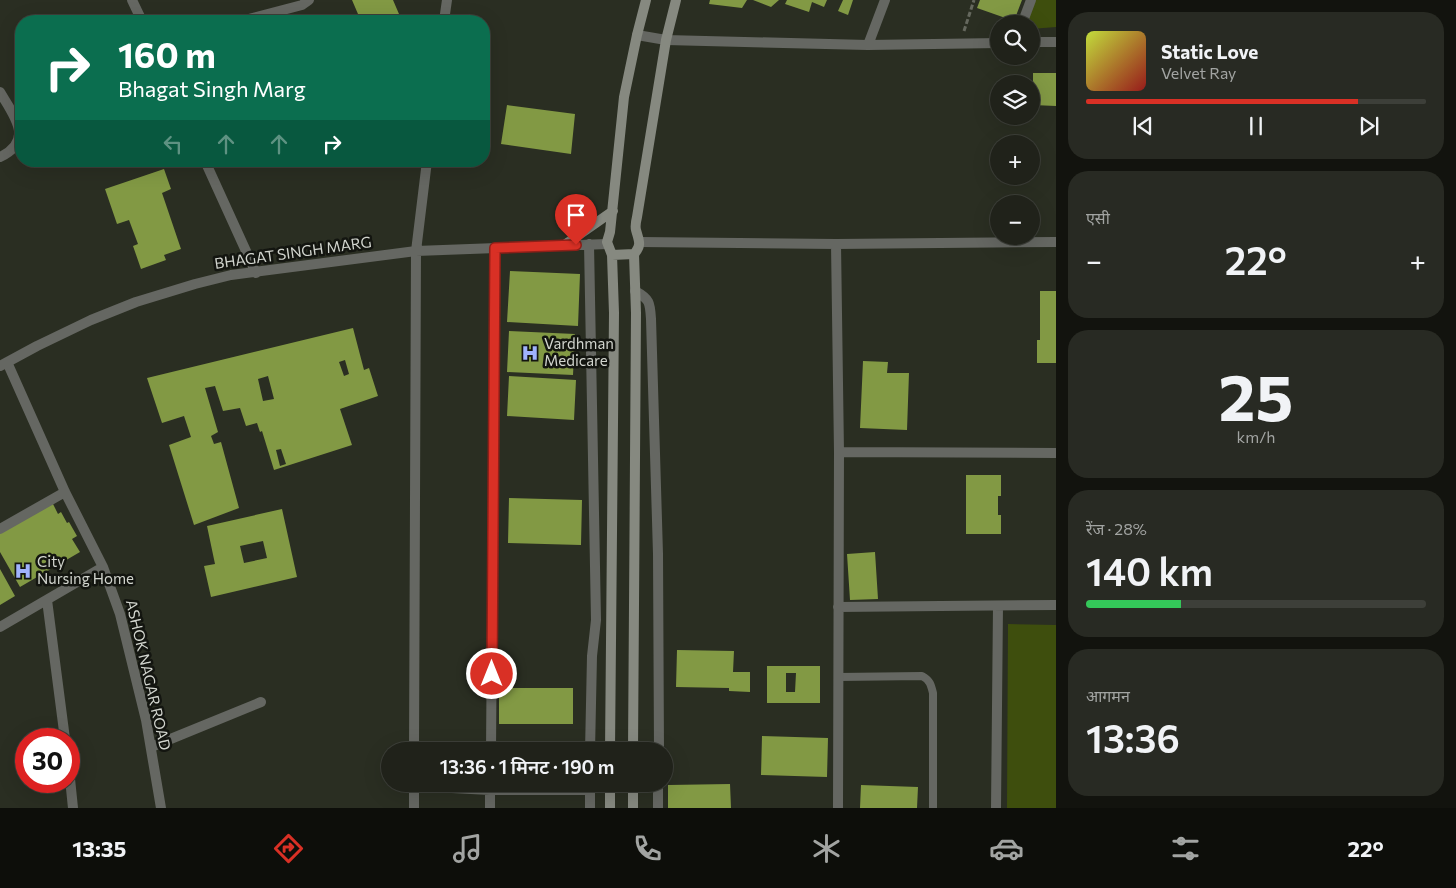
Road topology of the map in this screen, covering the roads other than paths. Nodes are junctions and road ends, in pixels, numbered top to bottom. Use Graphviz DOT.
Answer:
graph roads {
  1 [pos="132,0"];
  2 [pos="309,0"];
  3 [pos="447,0"];
  4 [pos="646,0"];
  5 [pos="676,0"];
  6 [pos="885,0"];
  7 [pos="1031,0"];
  8 [pos="139,15"];
  9 [pos="264,15"];
  10 [pos="445,15"];
  11 [pos="1025,15"];
  12 [pos="637,35"];
  13 [pos="666,40"];
  14 [pos="1040,42"];
  15 [pos="1056,42"];
  16 [pos="990,43"];
  17 [pos="868,45"];
  18 [pos="0,92"];
  19 [pos="15,117"];
  20 [pos="15,146"];
  21 [pos="0,157"];
  22 [pos="208,167"];
  23 [pos="426,167"];
  24 [pos="613,210"];
  25 [pos="640,242"];
  26 [pos="1056,242"];
  27 [pos="589,244"];
  28 [pos="607,244"];
  29 [pos="836,244"];
  30 [pos="563,246"];
  31 [pos="495,248"];
  32 [pos="416,251"];
  33 [pos="634,254"];
  34 [pos="612,255"];
  35 [pos="256,273"];
  36 [pos="635,291"];
  37 [pos="4,364"];
  38 [pos="839,452"];
  39 [pos="1056,453"];
  40 [pos="65,492"];
  41 [pos="0,529"];
  42 [pos="103,567"];
  43 [pos="46,600"];
  44 [pos="1056,605"];
  45 [pos="998,606"];
  46 [pos="838,607"];
  47 [pos="0,627"];
  48 [pos="838,677"];
  49 [pos="261,702"];
  50 [pos="63,728"];
  51 [pos="414,742"];
  52 [pos="491,742"];
  53 [pos="590,742"];
  54 [pos="610,742"];
  55 [pos="633,742"];
  56 [pos="659,742"];
  57 [pos="151,747"];
  58 [pos="414,792"];
  59 [pos="490,792"];
  60 [pos="590,792"];
  61 [pos="610,792"];
  62 [pos="633,792"];
  63 [pos="658,792"];
  64 [pos="71,793"];
  65 [pos="73,808"];
  66 [pos="161,808"];
  67 [pos="414,808"];
  68 [pos="490,808"];
  69 [pos="590,808"];
  70 [pos="610,808"];
  71 [pos="632,808"];
  72 [pos="658,808"];
  73 [pos="838,808"];
  74 [pos="933,808"];
  75 [pos="996,808"];
  1 -- 8 [label="street"];
  2 -- 9 [label="street"];
  3 -- 10 [label="street"];
  4 -- 12 [label="street"];
  5 -- 13 [label="street"];
  6 -- 17 [label="street"];
  7 -- 11 [label="street"];
  12 -- 13 [label="street"];
  12 -- 24 [label="street"];
  13 -- 17 [label="street"];
  13 -- 25 [label="street"];
  14 -- 15 [label="street"];
  16 -- 17 [label="street"];
  18 -- 19 [label="street"];
  20 -- 21 [label="street"];
  22 -- 35 [label="street"];
  23 -- 32 [label="street"];
  24 -- 28 [label="street"];
  24 -- 30 [label="street"];
  25 -- 29 [label="street"];
  25 -- 33 [label="street"];
  26 -- 29 [label="street"];
  27 -- 28 [label="street, BHAGAT SINGH MARG"];
  27 -- 30 [label="street, BHAGAT SINGH MARG"];
  27 -- 53 [label="street"];
  28 -- 34 [label="street"];
  29 -- 38 [label="street"];
  30 -- 31 [label="street, BHAGAT SINGH MARG"];
  31 -- 32 [label="street, BHAGAT SINGH MARG"];
  31 -- 52 [label="street"];
  32 -- 35 [label="street, BHAGAT SINGH MARG"];
  32 -- 51 [label="street"];
  33 -- 34 [label="street"];
  33 -- 36 [label="street"];
  34 -- 54 [label="street"];
  35 -- 37 [label="street, BHAGAT SINGH MARG"];
  36 -- 55 [label="street"];
  36 -- 56 [label="street"];
  37 -- 40 [label="street, ASHOK NAGAR ROAD"];
  38 -- 39 [label="street"];
  38 -- 46 [label="street"];
  40 -- 41 [label="street"];
  40 -- 42 [label="street, ASHOK NAGAR ROAD"];
  42 -- 43 [label="street"];
  42 -- 57 [label="street, ASHOK NAGAR ROAD"];
  43 -- 47 [label="street"];
  43 -- 50 [label="street"];
  44 -- 45 [label="street"];
  45 -- 46 [label="street"];
  45 -- 75 [label="street"];
  46 -- 48 [label="street"];
  48 -- 73 [label="street"];
  48 -- 74 [label="lane"];
  49 -- 57 [label="street"];
  57 -- 66 [label="street, ASHOK NAGAR ROAD"];
  58 -- 67 [label="street"];
  59 -- 68 [label="street"];
  60 -- 69 [label="street"];
  61 -- 70 [label="street"];
  62 -- 71 [label="street"];
  63 -- 72 [label="street"];
  64 -- 65 [label="street"];
}
